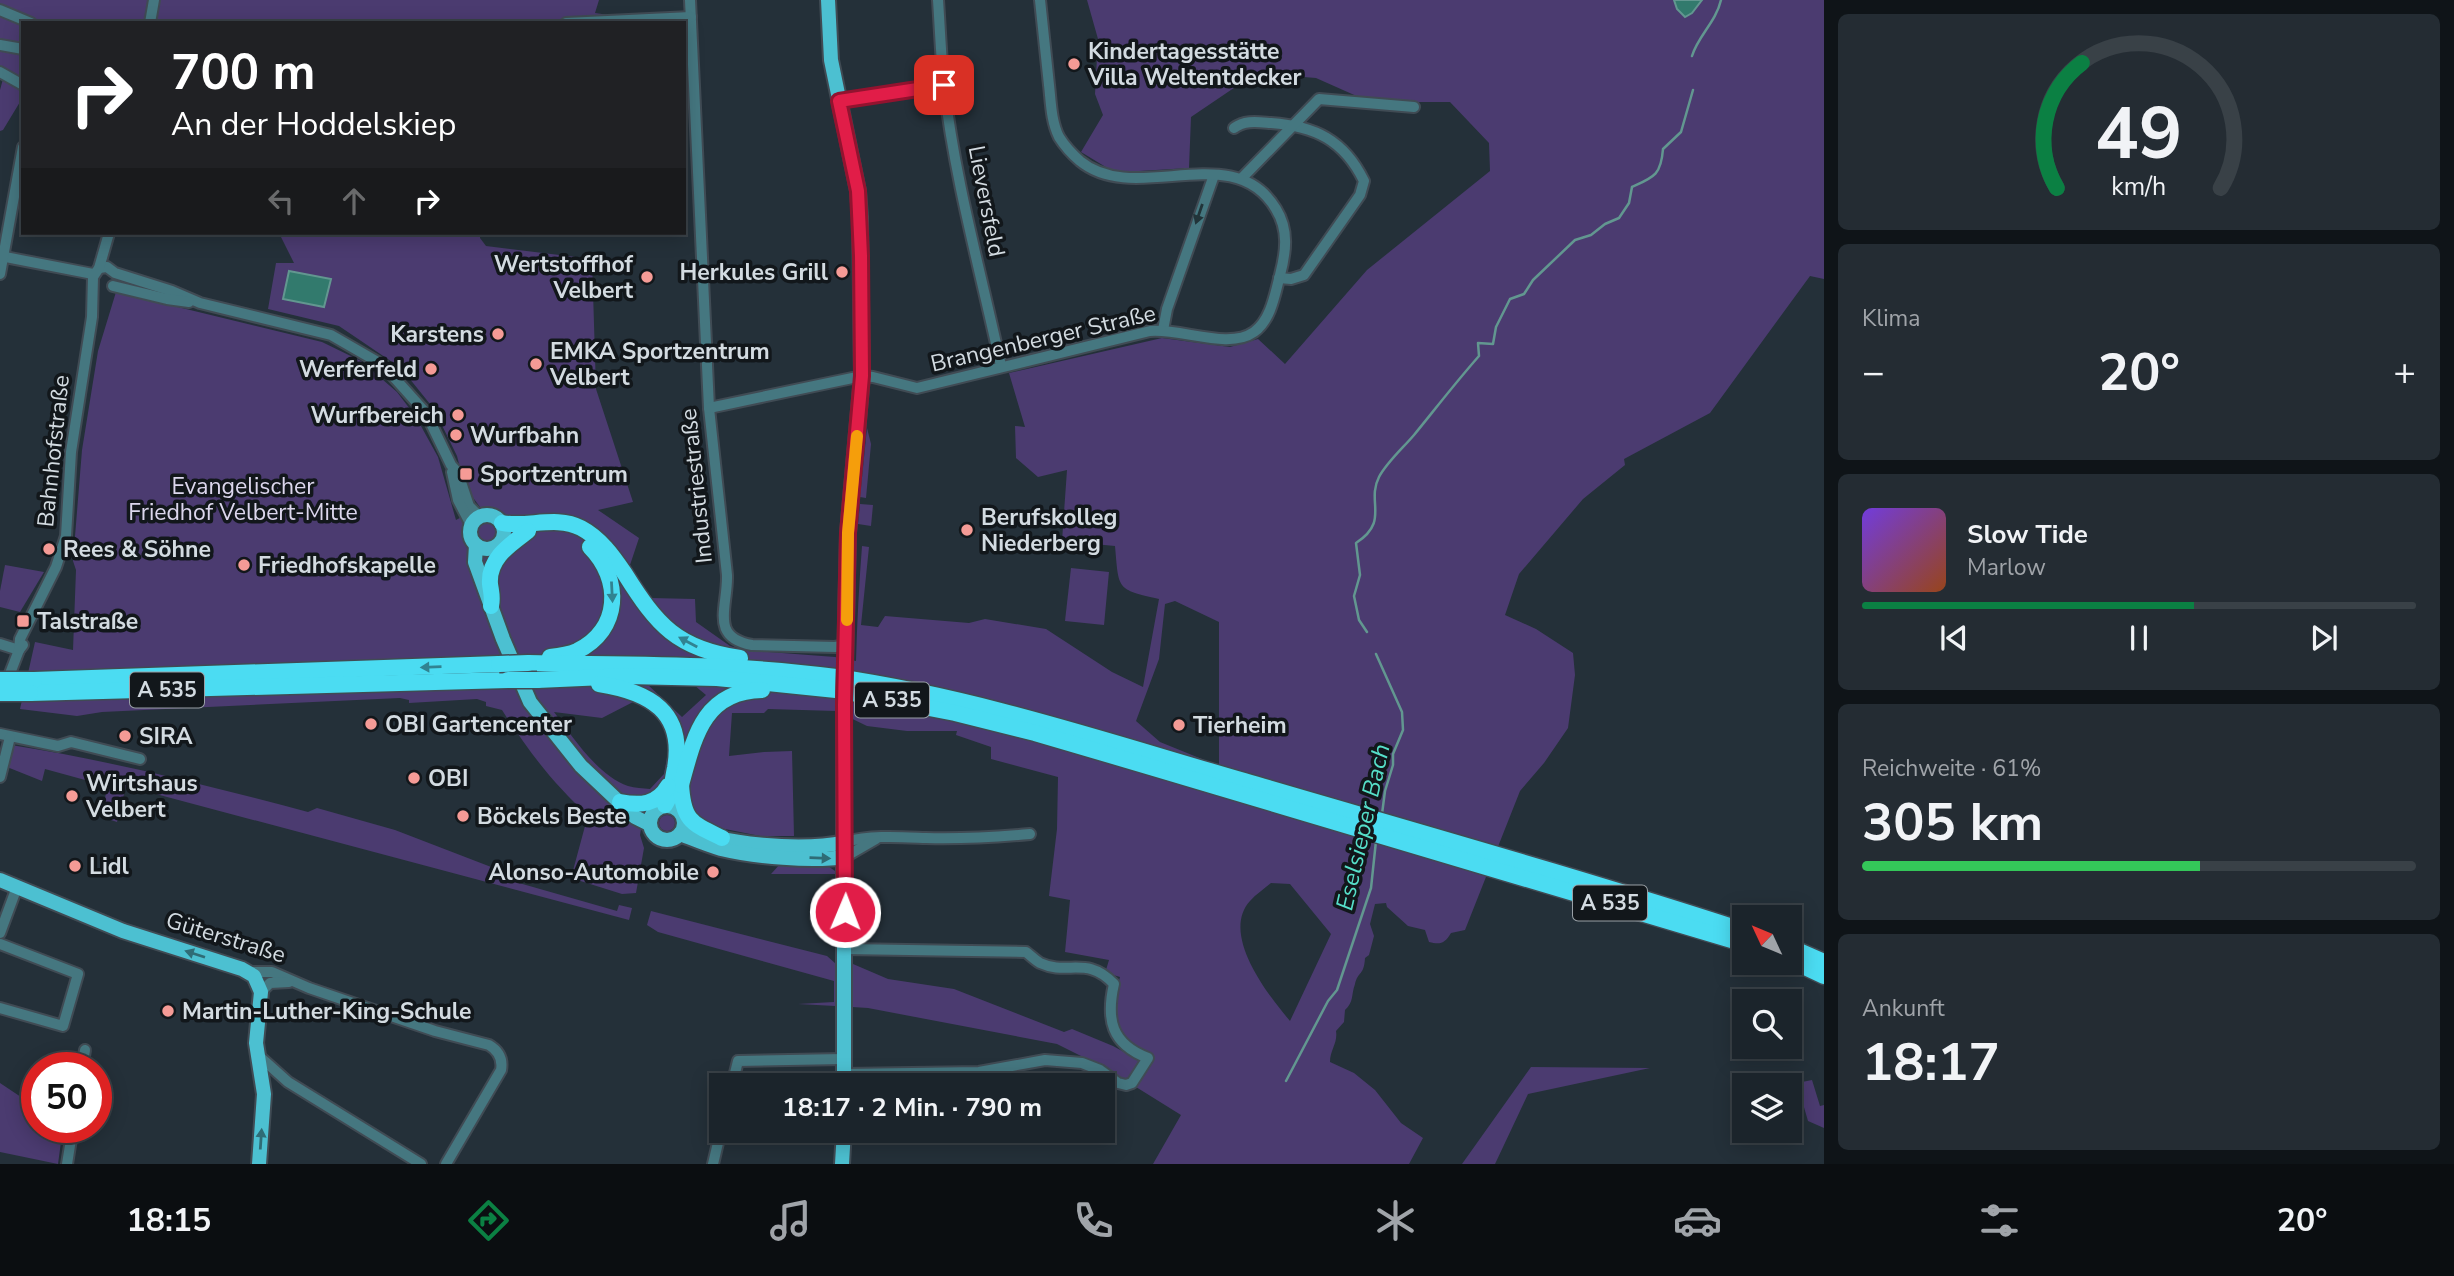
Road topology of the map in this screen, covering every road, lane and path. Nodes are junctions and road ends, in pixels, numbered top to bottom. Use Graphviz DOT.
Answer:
graph roads {
  1 [pos="155,0"];
  2 [pos="690,0"];
  3 [pos="828,0"];
  4 [pos="938,0"];
  5 [pos="1040,0"];
  6 [pos="0,10"];
  7 [pos="691,17"];
  8 [pos="26,21"];
  9 [pos="150,21"];
  10 [pos="608,21"];
  11 [pos="0,45"];
  12 [pos="21,49"];
  13 [pos="0,72"];
  14 [pos="21,84"];
  15 [pos="944,85"];
  16 [pos="839,101"];
  17 [pos="1414,107"];
  18 [pos="1294,125"];
  19 [pos="1234,128"];
  20 [pos="21,157"];
  21 [pos="1214,175"];
  22 [pos="1241,179"];
  23 [pos="109,235"];
  24 [pos="2,256"];
  25 [pos="0,274"];
  26 [pos="104,277"];
  27 [pos="1279,278"];
  28 [pos="1163,330"];
  29 [pos="1001,366"];
  30 [pos="862,376"];
  31 [pos="709,408"];
  32 [pos="475,521"];
  33 [pos="503,529"];
  34 [pos="528,531"];
  35 [pos="482,547"];
  36 [pos="491,606"];
  37 [pos="0,644"];
  38 [pos="846,645"];
  39 [pos="19,650"];
  40 [pos="528,663"];
  41 [pos="768,669"];
  42 [pos="0,680"];
  43 [pos="562,680"];
  44 [pos="784,684"];
  45 [pos="32,687"];
  46 [pos="0,693"];
  47 [pos="0,700"];
  48 [pos="5,736"];
  49 [pos="140,759"];
  50 [pos="675,767"];
  51 [pos="0,777"];
  52 [pos="681,784"];
  53 [pos="1275,797"];
  54 [pos="621,802"];
  55 [pos="661,812"];
  56 [pos="682,830"];
  57 [pos="1030,834"];
  58 [pos="722,838"];
  59 [pos="845,850"];
  60 [pos="1478,857"];
  61 [pos="0,880"];
  62 [pos="18,887"];
  63 [pos="1732,927"];
  64 [pos="0,933"];
  65 [pos="1732,940"];
  66 [pos="0,944"];
  67 [pos="1802,952"];
  68 [pos="845,956"];
  69 [pos="1824,961"];
  70 [pos="1802,966"];
  71 [pos="247,971"];
  72 [pos="1824,976"];
  73 [pos="295,983"];
  74 [pos="261,992"];
  75 [pos="0,1008"];
  76 [pos="258,1054"];
  77 [pos="735,1073"];
  78 [pos="844,1073"];
  79 [pos="979,1073"];
  80 [pos="1102,1073"];
  81 [pos="1115,1081"];
  82 [pos="288,1082"];
  83 [pos="264,1094"];
  84 [pos="70,1143"];
  85 [pos="718,1143"];
  86 [pos="843,1143"];
  87 [pos="67,1164"];
  88 [pos="259,1164"];
  89 [pos="421,1164"];
  90 [pos="446,1164"];
  91 [pos="713,1164"];
  92 [pos="842,1164"];
  1 -- 9 [label="street"];
  2 -- 7 [label="street, Industriestraße"];
  3 -- 16 [label="main road"];
  4 -- 15 [label="street, Lieversfeld"];
  5 -- 21 [label="street"];
  6 -- 8 [label="street"];
  7 -- 10 [label="street"];
  7 -- 31 [label="street, Industriestraße"];
  11 -- 12 [label="street"];
  13 -- 14 [label="street"];
  15 -- 16 [label="street"];
  15 -- 29 [label="street, Lieversfeld"];
  16 -- 30 [label="main road"];
  17 -- 18 [label="street"];
  18 -- 19 [label="street"];
  18 -- 22 [label="street"];
  18 -- 27 [label="street"];
  20 -- 24 [label="street"];
  21 -- 22 [label="street"];
  21 -- 28 [label="street, one-way"];
  22 -- 27 [label="street"];
  23 -- 26 [label="street, Bahnhofstraße"];
  24 -- 25 [label="street"];
  24 -- 26 [label="street"];
  26 -- 32 [label="street"];
  26 -- 39 [label="street, Bahnhofstraße"];
  27 -- 28 [label="street, Brangenberger Straße"];
  28 -- 29 [label="street, Brangenberger Straße"];
  29 -- 30 [label="street, Brangenberger Straße"];
  30 -- 31 [label="street"];
  30 -- 38 [label="main road"];
  31 -- 38 [label="street, Industriestraße"];
  32 -- 33 [label="main road"];
  32 -- 35 [label="main road"];
  33 -- 34 [label="highway"];
  33 -- 35 [label="main road"];
  41 -- 33 [label="highway, one-way"];
  34 -- 36 [label="highway"];
  34 -- 40 [label="highway, one-way"];
  35 -- 36 [label="main road"];
  36 -- 54 [label="main road"];
  37 -- 39 [label="street"];
  38 -- 59 [label="main road, bridge"];
  39 -- 47 [label="street, Bahnhofstraße"];
  40 -- 41 [label="highway, A 535"];
  40 -- 45 [label="highway, A 535, one-way, bridge"];
  41 -- 53 [label="highway, A 535"];
  42 -- 45 [label="highway, A 535, bridge"];
  43 -- 44 [label="highway, A 535"];
  43 -- 45 [label="highway, A 535, bridge"];
  43 -- 50 [label="highway"];
  44 -- 52 [label="highway"];
  44 -- 53 [label="highway, A 535"];
  45 -- 46 [label="highway, A 535, bridge"];
  48 -- 49 [label="street"];
  48 -- 51 [label="street"];
  50 -- 54 [label="highway"];
  50 -- 55 [label="highway"];
  52 -- 55 [label="highway"];
  52 -- 58 [label="highway"];
  53 -- 60 [label="highway, A 535"];
  54 -- 55 [label="main road"];
  55 -- 56 [label="main road"];
  55 -- 56 [label="main road"];
  56 -- 58 [label="main road"];
  56 -- 59 [label="main road, one-way"];
  57 -- 59 [label="street"];
  58 -- 59 [label="main road"];
  59 -- 68 [label="main road"];
  60 -- 63 [label="highway, A 535"];
  60 -- 65 [label="highway, A 535"];
  61 -- 62 [label="main road, Güterstraße"];
  62 -- 64 [label="street"];
  71 -- 62 [label="main road, Güterstraße, one-way"];
  66 -- 75 [label="street"];
  67 -- 69 [label="highway"];
  68 -- 78 [label="main road"];
  68 -- 81 [label="street"];
  70 -- 72 [label="highway"];
  71 -- 73 [label="street, Güterstraße"];
  71 -- 74 [label="main road"];
  73 -- 74 [label="street, Güterstraße"];
  73 -- 90 [label="street, Güterstraße"];
  74 -- 76 [label="main road"];
  76 -- 82 [label="street"];
  76 -- 83 [label="main road"];
  77 -- 78 [label="street"];
  79 -- 80 [label="street"];
  82 -- 83 [label="street"];
  82 -- 89 [label="street"];
  88 -- 83 [label="main road, one-way"];
  84 -- 87 [label="street"];
  85 -- 91 [label="street"];
  86 -- 92 [label="main road"];
}
